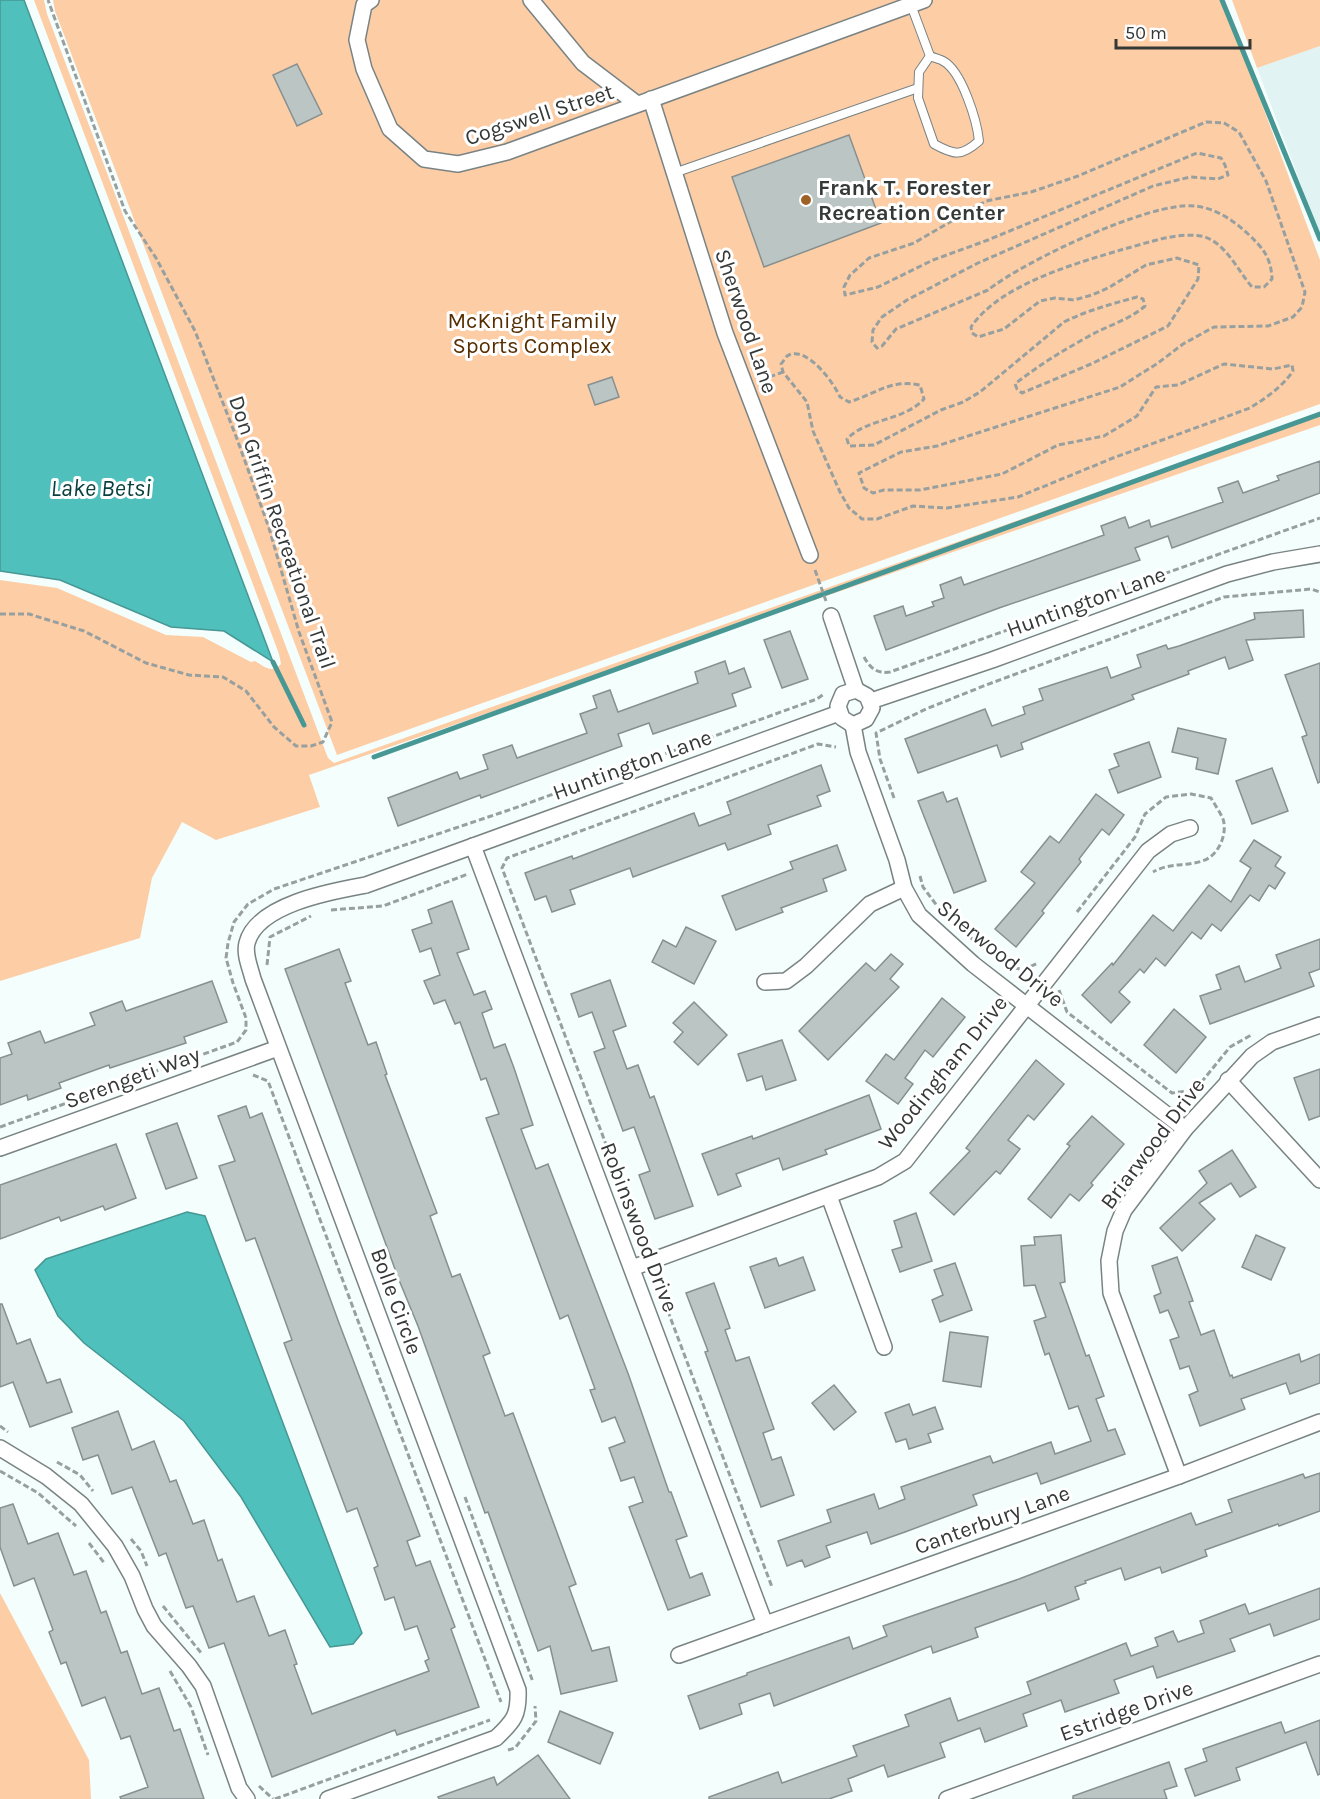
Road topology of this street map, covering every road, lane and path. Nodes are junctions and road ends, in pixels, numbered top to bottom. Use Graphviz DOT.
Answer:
graph roads {
  1 [pos="48,0"];
  2 [pos="371,0"];
  3 [pos="531,0"];
  4 [pos="917,2"];
  5 [pos="930,56"];
  6 [pos="918,88"];
  7 [pos="644,102"];
  8 [pos="674,173"];
  9 [pos="783,372"];
  10 [pos="745,386"];
  11 [pos="1320,554"];
  12 [pos="810,555"];
  13 [pos="818,579"];
  14 [pos="1320,591"];
  15 [pos="829,610"];
  16 [pos="0,614"];
  17 [pos="856,690"];
  18 [pos="871,701"];
  19 [pos="839,712"];
  20 [pos="853,725"];
  21 [pos="876,733"];
  22 [pos="836,747"];
  23 [pos="1190,828"];
  24 [pos="473,846"];
  25 [pos="453,878"];
  26 [pos="904,888"];
  27 [pos="322,911"];
  28 [pos="311,916"];
  29 [pos="267,966"];
  30 [pos="765,982"];
  31 [pos="1027,1004"];
  32 [pos="1320,1025"];
  33 [pos="279,1048"];
  34 [pos="251,1074"];
  35 [pos="1228,1080"];
  36 [pos="1185,1129"];
  37 [pos="0,1148"];
  38 [pos="1320,1180"];
  39 [pos="829,1196"];
  40 [pos="650,1262"];
  41 [pos="632,1268"];
  42 [pos="884,1347"];
  43 [pos="1320,1422"];
  44 [pos="0,1448"];
  45 [pos="0,1471"];
  46 [pos="1179,1476"];
  47 [pos="77,1527"];
  48 [pos="84,1536"];
  49 [pos="111,1572"];
  50 [pos="772,1587"];
  51 [pos="765,1624"];
  52 [pos="679,1655"];
  53 [pos="166,1664"];
  54 [pos="1320,1664"];
  55 [pos="498,1710"];
  56 [pos="494,1718"];
  57 [pos="209,1758"];
  58 [pos="248,1799"];
  59 [pos="275,1799"];
  60 [pos="328,1799"];
  61 [pos="947,1799"];
  1 -- 16 [label="path, Don Griffin Recreational Trail"];
  2 -- 7 [label="street, Cogswell Street"];
  3 -- 7 [label="street, Cogswell Street"];
  4 -- 5 [label="lane"];
  4 -- 7 [label="street, Cogswell Street"];
  5 -- 6 [label="lane"];
  5 -- 6 [label="lane"];
  6 -- 8 [label="lane"];
  7 -- 8 [label="street, Sherwood Lane"];
  8 -- 10 [label="street, Sherwood Lane"];
  9 -- 9 [label="path"];
  9 -- 10 [label="path"];
  10 -- 12 [label="street, Sherwood Lane"];
  11 -- 18 [label="street, Huntington Lane"];
  13 -- 15 [label="path"];
  14 -- 21 [label="path"];
  15 -- 17 [label="street"];
  17 -- 18 [label="street"];
  17 -- 19 [label="street"];
  18 -- 20 [label="street"];
  19 -- 20 [label="street"];
  19 -- 24 [label="street, Huntington Lane"];
  20 -- 26 [label="street, Sherwood Drive"];
  22 -- 40 [label="path"];
  23 -- 31 [label="street, Woodingham Drive"];
  24 -- 33 [label="street, Bolle Circle"];
  24 -- 41 [label="street, Robinswood Drive"];
  25 -- 27 [label="path"];
  26 -- 30 [label="street"];
  26 -- 31 [label="street, Sherwood Drive"];
  28 -- 29 [label="path"];
  31 -- 36 [label="street, Sherwood Drive"];
  31 -- 39 [label="street, Woodingham Drive"];
  32 -- 35 [label="street, Briarwood Drive"];
  33 -- 37 [label="street, Serengeti Way"];
  33 -- 60 [label="street, Bolle Circle"];
  34 -- 55 [label="path"];
  35 -- 36 [label="street, Briarwood Drive"];
  35 -- 38 [label="street"];
  36 -- 46 [label="street, Briarwood Drive"];
  39 -- 40 [label="street, Woodingham Drive"];
  39 -- 42 [label="street"];
  40 -- 41 [label="street, Woodingham Drive"];
  40 -- 50 [label="path"];
  41 -- 51 [label="street, Robinswood Drive"];
  43 -- 46 [label="street, Canterbury Lane"];
  44 -- 58 [label="street"];
  45 -- 47 [label="path"];
  46 -- 51 [label="street, Canterbury Lane"];
  48 -- 49 [label="path"];
  51 -- 52 [label="street, Canterbury Lane"];
  53 -- 57 [label="path"];
  54 -- 61 [label="street, Estridge Drive"];
  56 -- 59 [label="path"];
}
